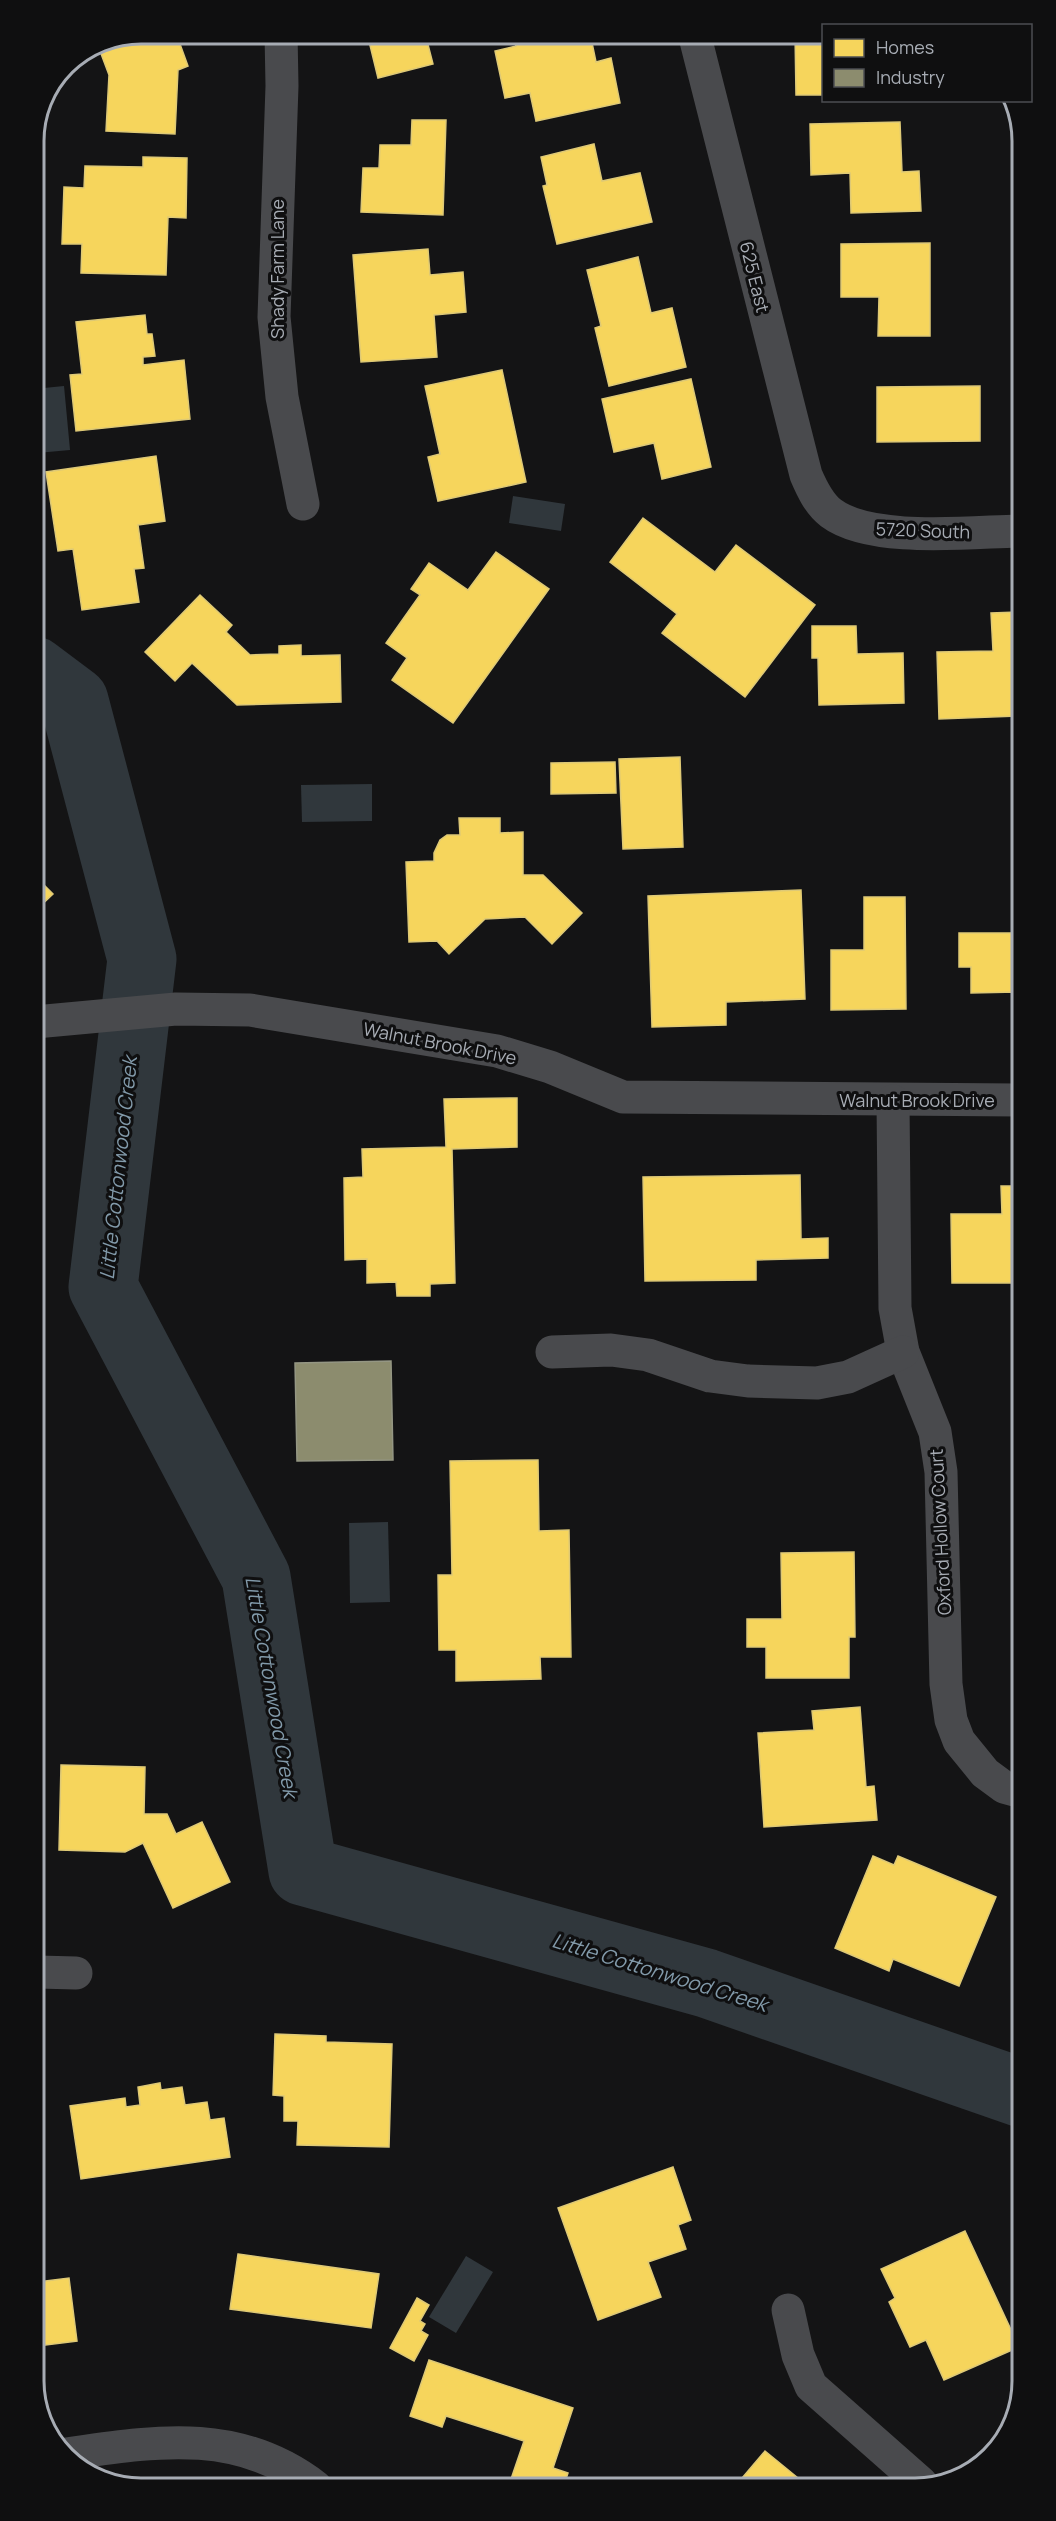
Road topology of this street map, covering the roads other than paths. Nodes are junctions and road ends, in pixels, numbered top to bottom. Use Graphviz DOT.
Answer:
graph roads {
  1 [pos="281,44"];
  2 [pos="697,44"];
  3 [pos="303,504"];
  4 [pos="831,513"];
  5 [pos="1012,531"];
  6 [pos="44,1021"];
  7 [pos="1012,1100"];
  8 [pos="893,1101"];
  9 [pos="552,1352"];
  10 [pos="903,1352"];
  11 [pos="1012,1789"];
  12 [pos="44,1972"];
  13 [pos="76,1973"];
  14 [pos="788,2310"];
  15 [pos="76,2453"];
  16 [pos="303,2477"];
  17 [pos="915,2478"];
  1 -- 3 [label="street, Shady Farm Lane"];
  2 -- 4 [label="street, 625 East"];
  4 -- 5 [label="street, 5720 South"];
  6 -- 8 [label="street, Walnut Brook Drive"];
  7 -- 8 [label="street, Walnut Brook Drive"];
  8 -- 10 [label="street, Oxford Hollow Court"];
  9 -- 10 [label="street"];
  10 -- 11 [label="street, Oxford Hollow Court"];
  12 -- 13 [label="street"];
  14 -- 17 [label="street"];
  15 -- 16 [label="street"];
}
